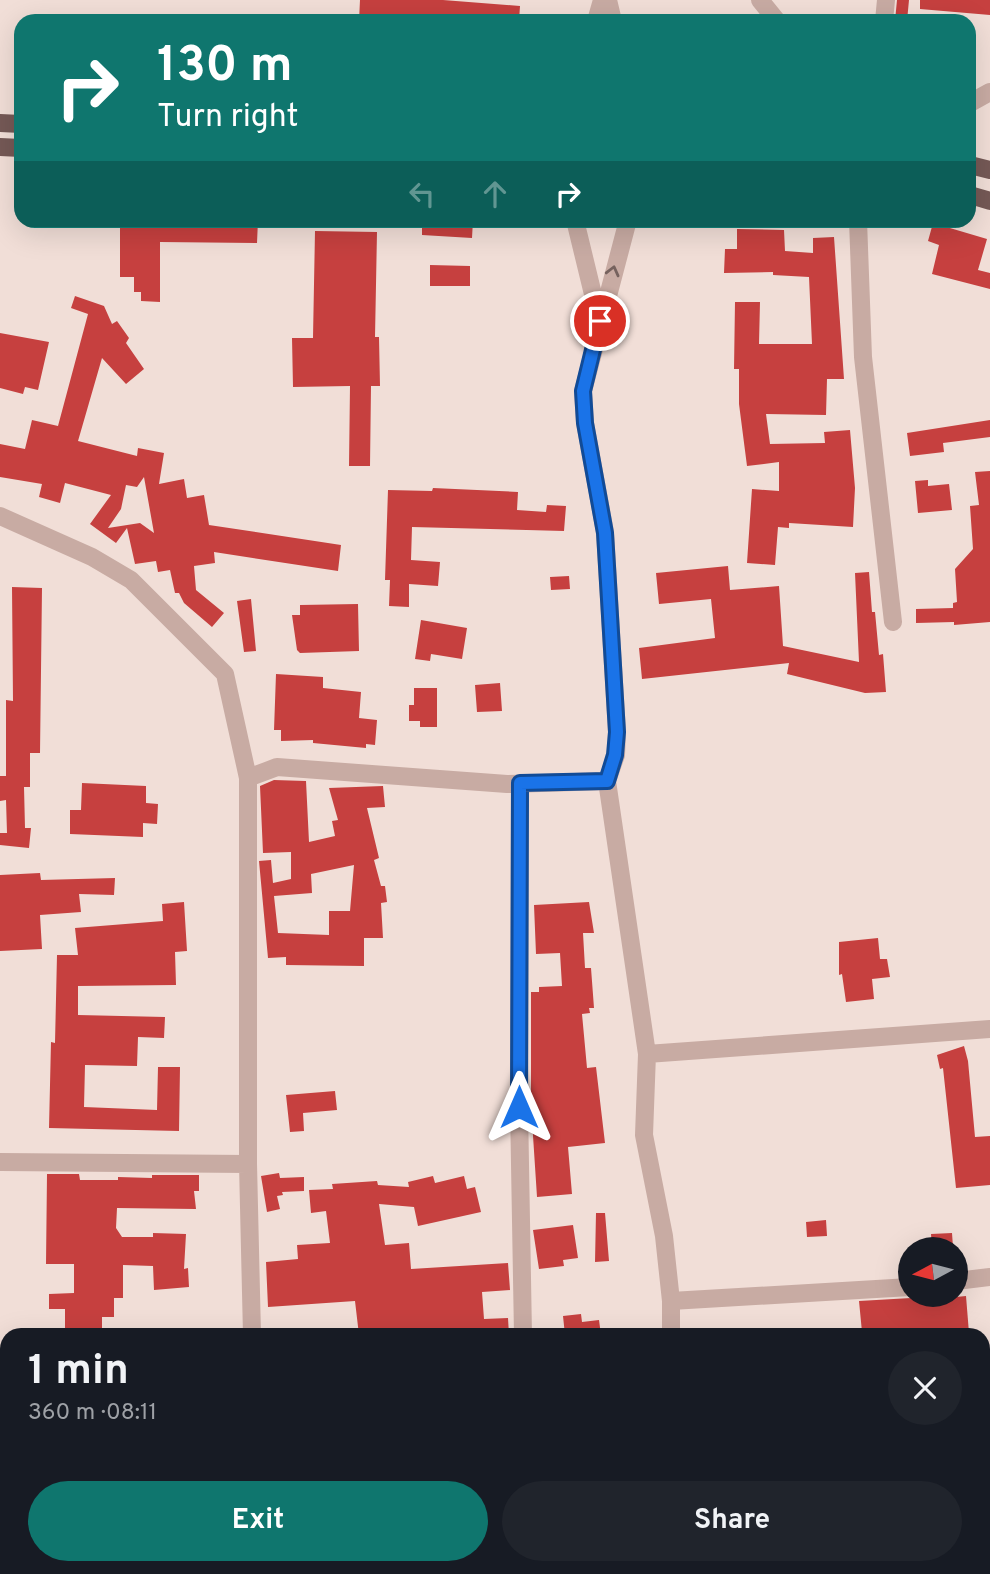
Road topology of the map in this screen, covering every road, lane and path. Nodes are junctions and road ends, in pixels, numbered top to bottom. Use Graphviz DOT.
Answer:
graph roads {
  1 [pos="760,0"];
  2 [pos="771,14"];
  3 [pos="577,228"];
  4 [pos="626,228"];
  5 [pos="858,228"];
  6 [pos="600,321"];
  7 [pos="0,516"];
  8 [pos="893,622"];
  9 [pos="248,778"];
  10 [pos="607,781"];
  11 [pos="520,783"];
  12 [pos="990,1029"];
  13 [pos="647,1054"];
  14 [pos="0,1162"];
  15 [pos="248,1164"];
  16 [pos="990,1277"];
  17 [pos="968,1280"];
  18 [pos="898,1288"];
  19 [pos="671,1301"];
  20 [pos="252,1328"];
  21 [pos="523,1328"];
  22 [pos="671,1328"];
  1 -- 2 [label="street"];
  3 -- 6 [label="street"];
  6 -- 4 [label="street, one-way"];
  5 -- 8 [label="street"];
  6 -- 10 [label="street"];
  7 -- 9 [label="street"];
  9 -- 11 [label="street"];
  9 -- 15 [label="street"];
  10 -- 11 [label="street"];
  10 -- 13 [label="street"];
  11 -- 21 [label="street"];
  12 -- 13 [label="street"];
  13 -- 19 [label="street"];
  14 -- 15 [label="street"];
  15 -- 20 [label="street"];
  16 -- 17 [label="street"];
  18 -- 19 [label="street"];
  19 -- 22 [label="street"];
}
